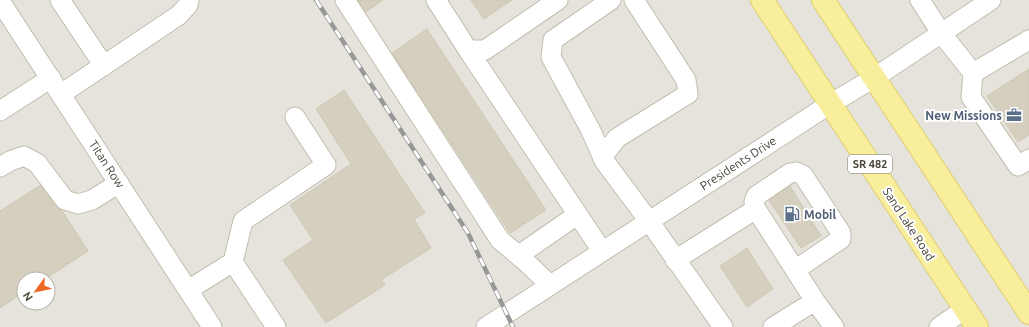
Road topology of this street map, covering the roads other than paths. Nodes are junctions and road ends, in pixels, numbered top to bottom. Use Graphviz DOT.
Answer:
graph roads {
  1 [pos="60,0"];
  2 [pos="189,0"];
  3 [pos="345,0"];
  4 [pos="436,0"];
  5 [pos="558,0"];
  6 [pos="611,0"];
  7 [pos="634,0"];
  8 [pos="762,0"];
  9 [pos="823,0"];
  10 [pos="920,0"];
  11 [pos="991,0"];
  12 [pos="0,1"];
  13 [pos="942,33"];
  14 [pos="1029,40"];
  15 [pos="468,50"];
  16 [pos="104,66"];
  17 [pos="973,73"];
  18 [pos="874,78"];
  19 [pos="56,86"];
  20 [pos="830,104"];
  21 [pos="0,111"];
  22 [pos="295,117"];
  23 [pos="602,157"];
  24 [pos="1029,159"];
  25 [pos="0,167"];
  26 [pos="119,183"];
  27 [pos="756,209"];
  28 [pos="577,215"];
  29 [pos="649,221"];
  30 [pos="602,251"];
  31 [pos="518,255"];
  32 [pos="675,260"];
  33 [pos="232,262"];
  34 [pos="795,270"];
  35 [pos="550,285"];
  36 [pos="188,290"];
  37 [pos="815,301"];
  38 [pos="966,309"];
  39 [pos="1029,313"];
  40 [pos="212,327"];
  41 [pos="276,327"];
  42 [pos="486,327"];
  43 [pos="723,327"];
  44 [pos="773,327"];
  45 [pos="834,327"];
  46 [pos="939,327"];
  47 [pos="978,327"];
  1 -- 16 [label="street"];
  2 -- 16 [label="street"];
  3 -- 31 [label="street"];
  4 -- 15 [label="street"];
  5 -- 15 [label="street"];
  6 -- 23 [label="street"];
  7 -- 23 [label="street"];
  8 -- 20 [label="main road, Sand Lake Road / SR 482"];
  9 -- 18 [label="main road"];
  10 -- 13 [label="street"];
  11 -- 13 [label="street, Presidents Drive"];
  12 -- 19 [label="street, Titan Row"];
  13 -- 17 [label="street"];
  13 -- 18 [label="street, Presidents Drive"];
  14 -- 17 [label="street"];
  15 -- 28 [label="street"];
  16 -- 19 [label="street"];
  17 -- 24 [label="street"];
  18 -- 20 [label="street, Presidents Drive"];
  18 -- 39 [label="main road"];
  19 -- 21 [label="street"];
  19 -- 26 [label="street, Titan Row"];
  20 -- 29 [label="street, Presidents Drive"];
  20 -- 38 [label="main road, Sand Lake Road / SR 482"];
  22 -- 33 [label="street"];
  23 -- 29 [label="street"];
  25 -- 26 [label="street"];
  26 -- 36 [label="street, Titan Row"];
  27 -- 32 [label="street"];
  27 -- 34 [label="street"];
  27 -- 34 [label="street"];
  28 -- 30 [label="street"];
  28 -- 31 [label="street"];
  29 -- 30 [label="street, Presidents Drive"];
  29 -- 32 [label="street"];
  30 -- 35 [label="street, Presidents Drive"];
  31 -- 35 [label="street"];
  32 -- 43 [label="street"];
  33 -- 36 [label="street"];
  33 -- 41 [label="street"];
  34 -- 37 [label="street"];
  35 -- 42 [label="street, Presidents Drive"];
  36 -- 40 [label="street, Titan Row"];
  37 -- 44 [label="street"];
  37 -- 45 [label="street"];
  38 -- 46 [label="street"];
  38 -- 47 [label="main road, Sand Lake Road / SR 482"];
}
